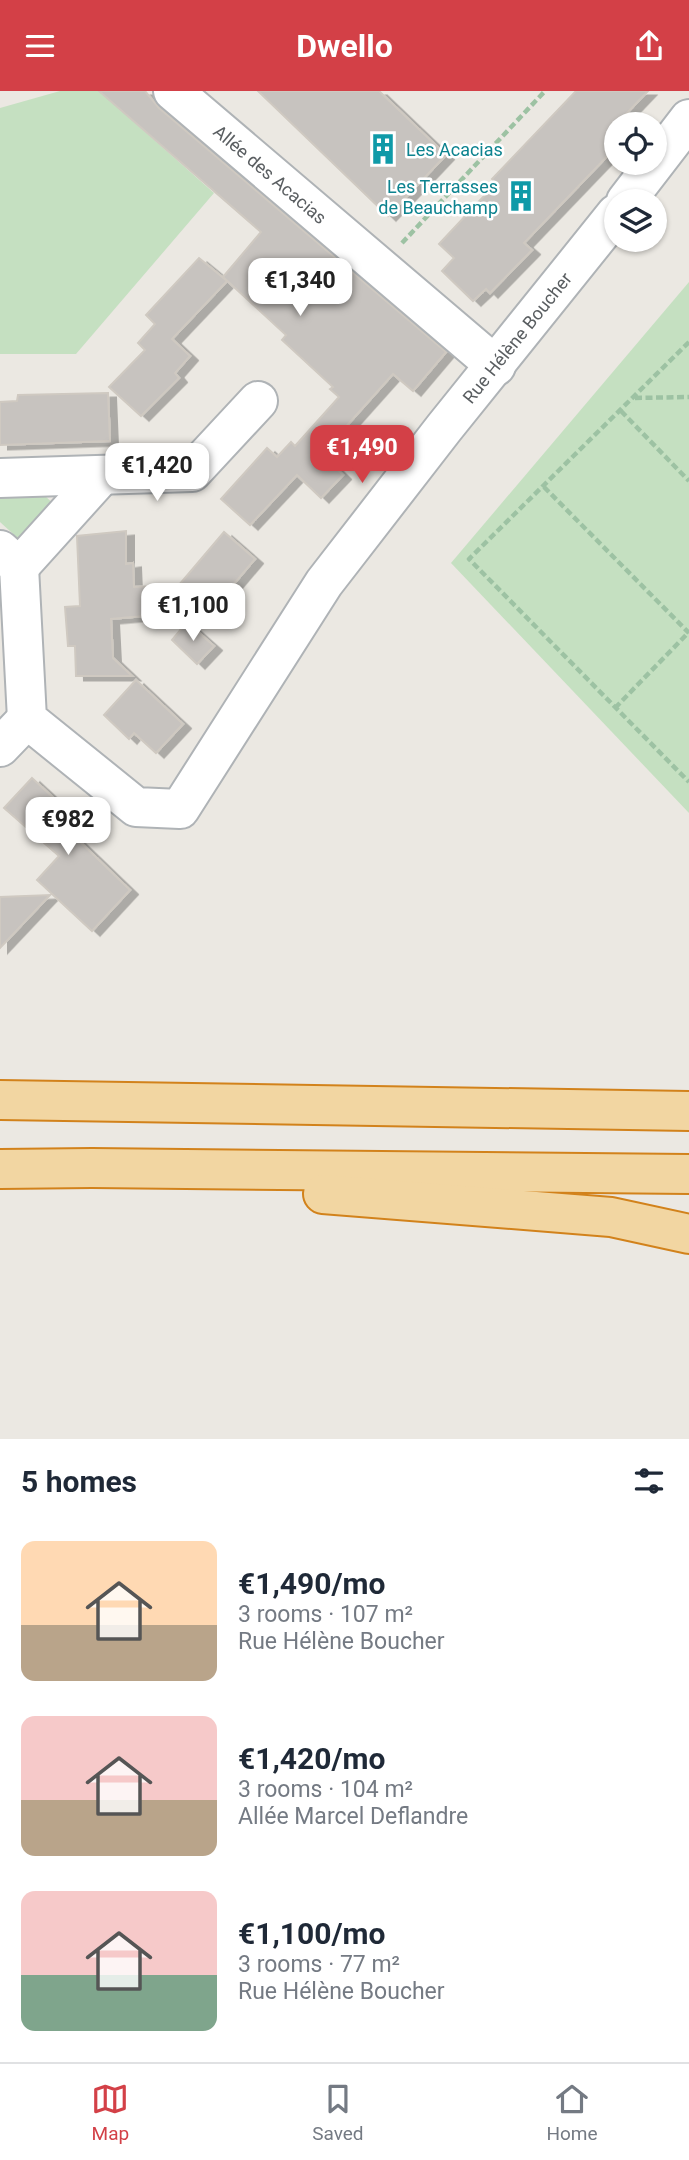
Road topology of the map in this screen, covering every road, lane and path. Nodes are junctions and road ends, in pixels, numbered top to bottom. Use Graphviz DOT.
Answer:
graph roads {
  1 [pos="173,91"];
  2 [pos="545,91"];
  3 [pos="689,119"];
  4 [pos="635,189"];
  5 [pos="604,229"];
  6 [pos="379,267"];
  7 [pos="689,342"];
  8 [pos="495,366"];
  9 [pos="689,397"];
  10 [pos="635,398"];
  11 [pos="258,401"];
  12 [pos="621,411"];
  13 [pos="102,475"];
  14 [pos="0,478"];
  15 [pos="689,481"];
  16 [pos="544,487"];
  17 [pos="9,559"];
  18 [pos="689,632"];
  19 [pos="615,708"];
  20 [pos="27,719"];
  21 [pos="0,747"];
  22 [pos="689,782"];
  23 [pos="689,1084"];
  24 [pos="0,1100"];
  25 [pos="578,1110"];
  26 [pos="689,1111"];
  27 [pos="92,1168"];
  28 [pos="0,1169"];
  29 [pos="689,1174"];
  30 [pos="689,1234"];
  1 -- 6 [label="street, Allée des Acacias"];
  2 -- 6 [label="path"];
  3 -- 4 [label="street"];
  5 -- 8 [label="street, Rue Hélène Boucher"];
  6 -- 8 [label="street, Allée des Acacias"];
  7 -- 10 [label="path"];
  8 -- 20 [label="street, Rue Hélène Boucher"];
  9 -- 10 [label="path"];
  10 -- 12 [label="path"];
  11 -- 13 [label="street"];
  12 -- 15 [label="path"];
  12 -- 16 [label="path"];
  13 -- 14 [label="street"];
  13 -- 17 [label="street"];
  16 -- 18 [label="path"];
  16 -- 19 [label="path"];
  17 -- 20 [label="street"];
  18 -- 19 [label="path"];
  19 -- 22 [label="path"];
  20 -- 21 [label="street"];
  23 -- 25 [label="highway"];
  24 -- 25 [label="highway"];
  25 -- 26 [label="highway"];
  27 -- 28 [label="highway"];
  27 -- 29 [label="highway"];
  27 -- 30 [label="highway"];
}
